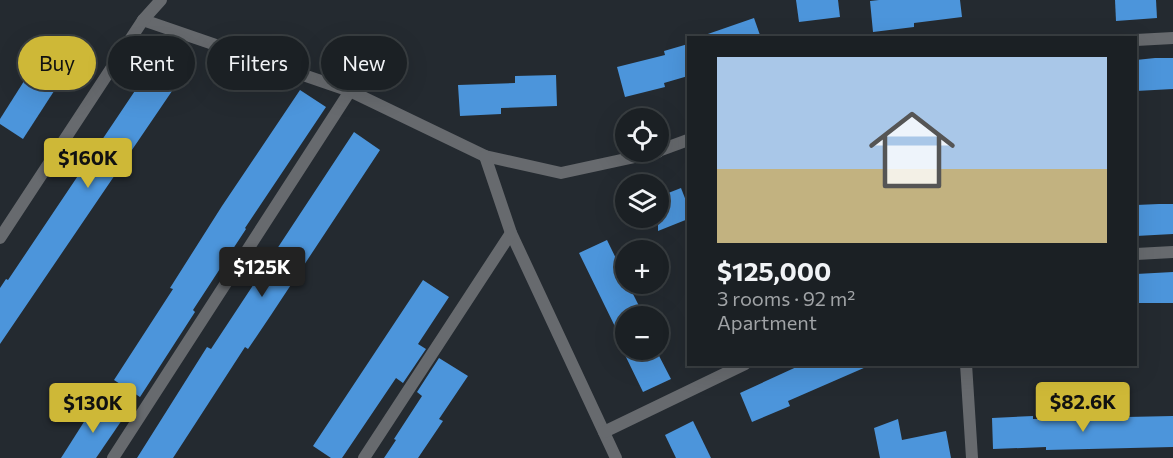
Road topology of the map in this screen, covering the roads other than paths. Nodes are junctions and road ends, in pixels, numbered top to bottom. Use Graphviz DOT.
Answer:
graph roads {
  1 [pos="161,0"];
  2 [pos="143,20"];
  3 [pos="1173,38"];
  4 [pos="1137,40"];
  5 [pos="350,92"];
  6 [pos="687,140"];
  7 [pos="669,147"];
  8 [pos="485,156"];
  9 [pos="615,161"];
  10 [pos="511,233"];
  11 [pos="0,238"];
  12 [pos="1173,252"];
  13 [pos="1137,254"];
  14 [pos="741,366"];
  15 [pos="966,366"];
  16 [pos="604,432"];
  17 [pos="611,455"];
  18 [pos="113,458"];
  19 [pos="364,458"];
  20 [pos="972,458"];
  1 -- 2 [label="street"];
  2 -- 5 [label="street"];
  2 -- 11 [label="street"];
  3 -- 4 [label="street"];
  5 -- 8 [label="street"];
  5 -- 18 [label="street"];
  6 -- 7 [label="street"];
  8 -- 9 [label="street"];
  8 -- 10 [label="street"];
  10 -- 16 [label="street"];
  10 -- 19 [label="street"];
  12 -- 13 [label="street"];
  14 -- 16 [label="street"];
  15 -- 20 [label="street"];
  16 -- 17 [label="street"];
}
